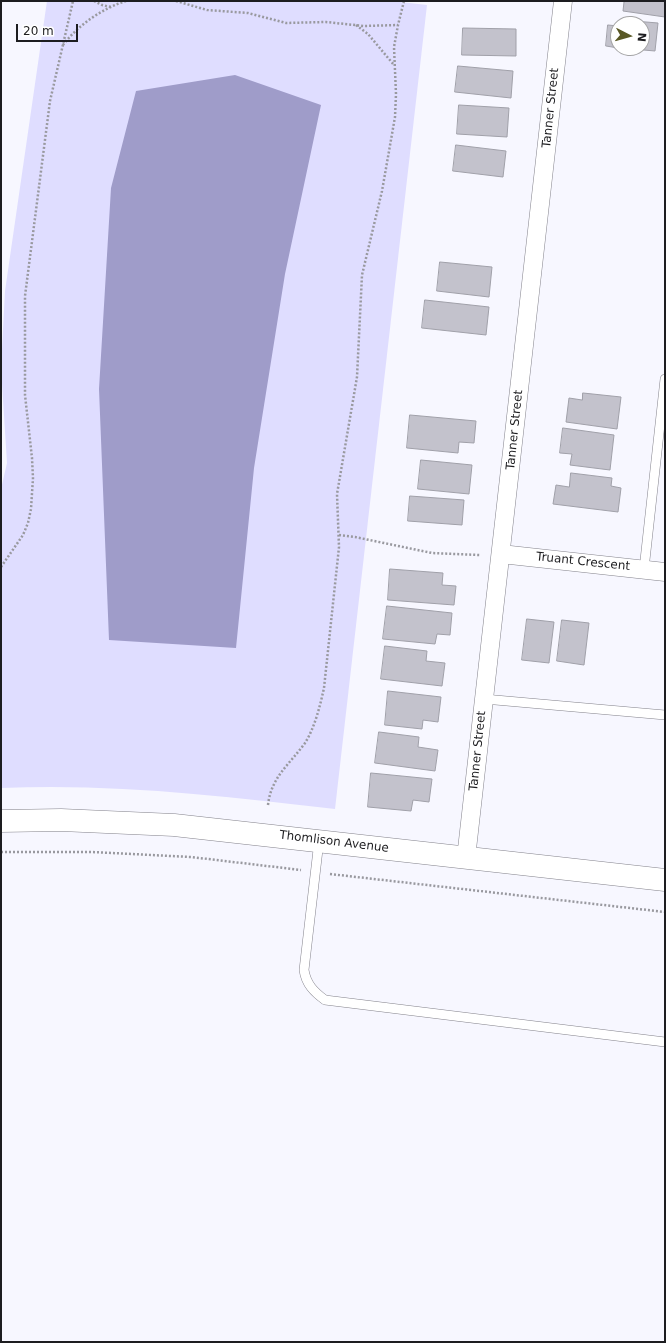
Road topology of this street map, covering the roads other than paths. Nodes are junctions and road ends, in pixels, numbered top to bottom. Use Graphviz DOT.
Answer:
graph roads {
  1 [pos="563,1"];
  2 [pos="665,379"];
  3 [pos="502,554"];
  4 [pos="644,569"];
  5 [pos="665,572"];
  6 [pos="484,699"];
  7 [pos="665,716"];
  8 [pos="1,821"];
  9 [pos="319,841"];
  10 [pos="466,858"];
  11 [pos="665,880"];
  12 [pos="665,1042"];
  1 -- 3 [label="street, Tanner Street"];
  2 -- 4 [label="lane"];
  3 -- 4 [label="street, Truant Crescent"];
  3 -- 6 [label="street, Tanner Street"];
  4 -- 5 [label="street, Truant Crescent"];
  6 -- 7 [label="lane"];
  6 -- 10 [label="street, Tanner Street"];
  8 -- 9 [label="street, Thomlison Avenue"];
  9 -- 10 [label="street, Thomlison Avenue"];
  9 -- 12 [label="lane"];
  10 -- 11 [label="street, Thomlison Avenue"];
}
